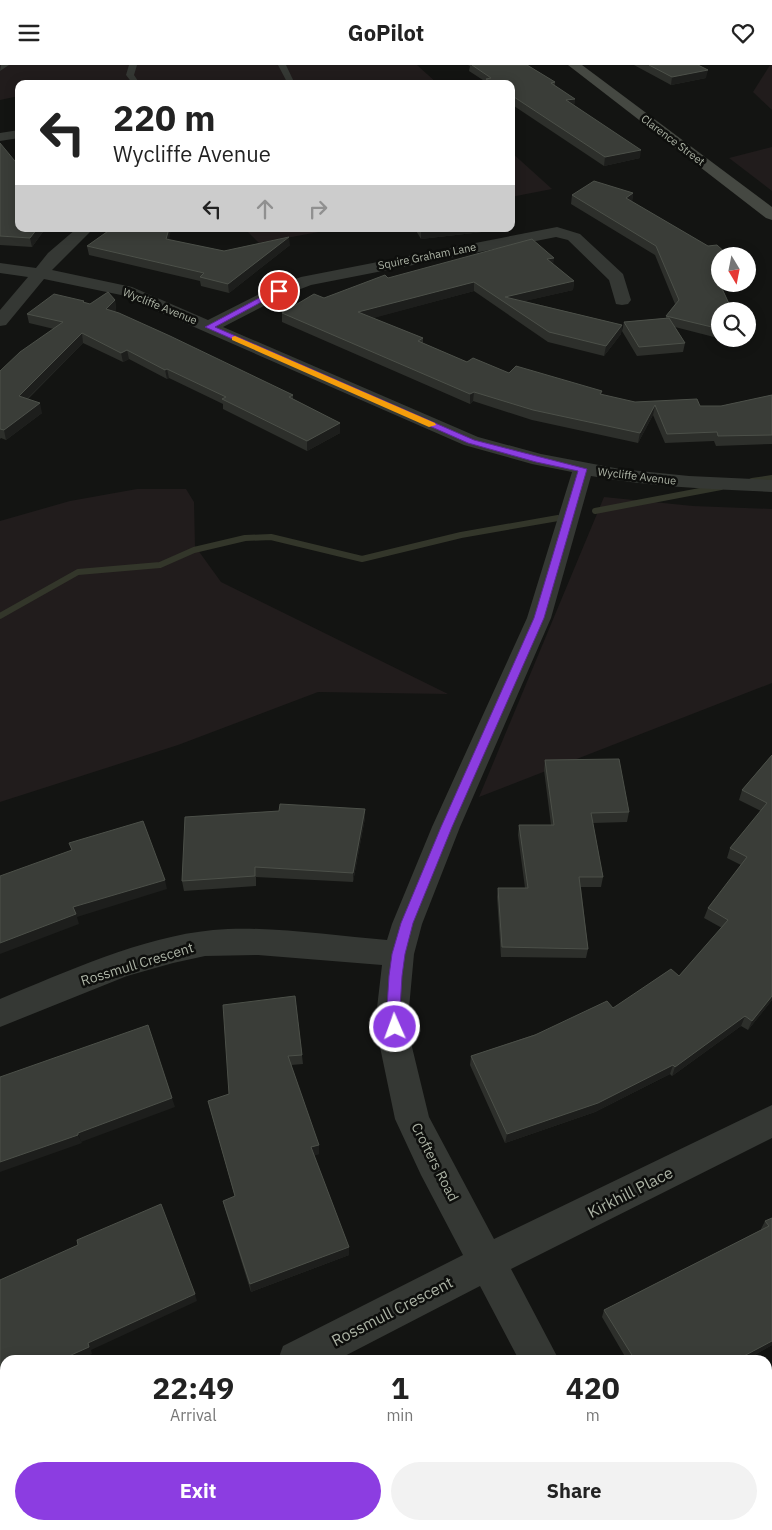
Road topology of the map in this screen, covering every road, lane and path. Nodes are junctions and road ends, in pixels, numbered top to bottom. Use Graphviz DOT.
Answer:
graph roads {
  1 [pos="5,65"];
  2 [pos="133,65"];
  3 [pos="282,65"];
  4 [pos="574,65"];
  5 [pos="0,69"];
  6 [pos="134,80"];
  7 [pos="290,80"];
  8 [pos="15,135"];
  9 [pos="0,137"];
  10 [pos="772,215"];
  11 [pos="83,232"];
  12 [pos="0,268"];
  13 [pos="40,273"];
  14 [pos="622,300"];
  15 [pos="0,321"];
  16 [pos="209,327"];
  17 [pos="583,469"];
  18 [pos="772,486"];
  19 [pos="399,954"];
  20 [pos="0,1013"];
  21 [pos="772,1121"];
  22 [pos="487,1262"];
  23 [pos="307,1355"];
  24 [pos="537,1355"];
  1 -- 5 [label="lane"];
  2 -- 6 [label="lane"];
  3 -- 7 [label="lane"];
  4 -- 10 [label="street, Clarence Street"];
  8 -- 9 [label="street"];
  11 -- 13 [label="street"];
  12 -- 13 [label="street, Wycliffe Avenue"];
  13 -- 15 [label="street"];
  13 -- 16 [label="street, Wycliffe Avenue"];
  14 -- 16 [label="street, Squire Graham Lane"];
  16 -- 17 [label="street, Wycliffe Avenue"];
  17 -- 18 [label="street, Wycliffe Avenue"];
  17 -- 19 [label="street, Crofters Road"];
  19 -- 20 [label="street, Rossmull Crescent"];
  19 -- 22 [label="street, Crofters Road"];
  21 -- 22 [label="street, Kirkhill Place"];
  22 -- 23 [label="street, Rossmull Crescent"];
  22 -- 24 [label="street, Crofters Road"];
}
